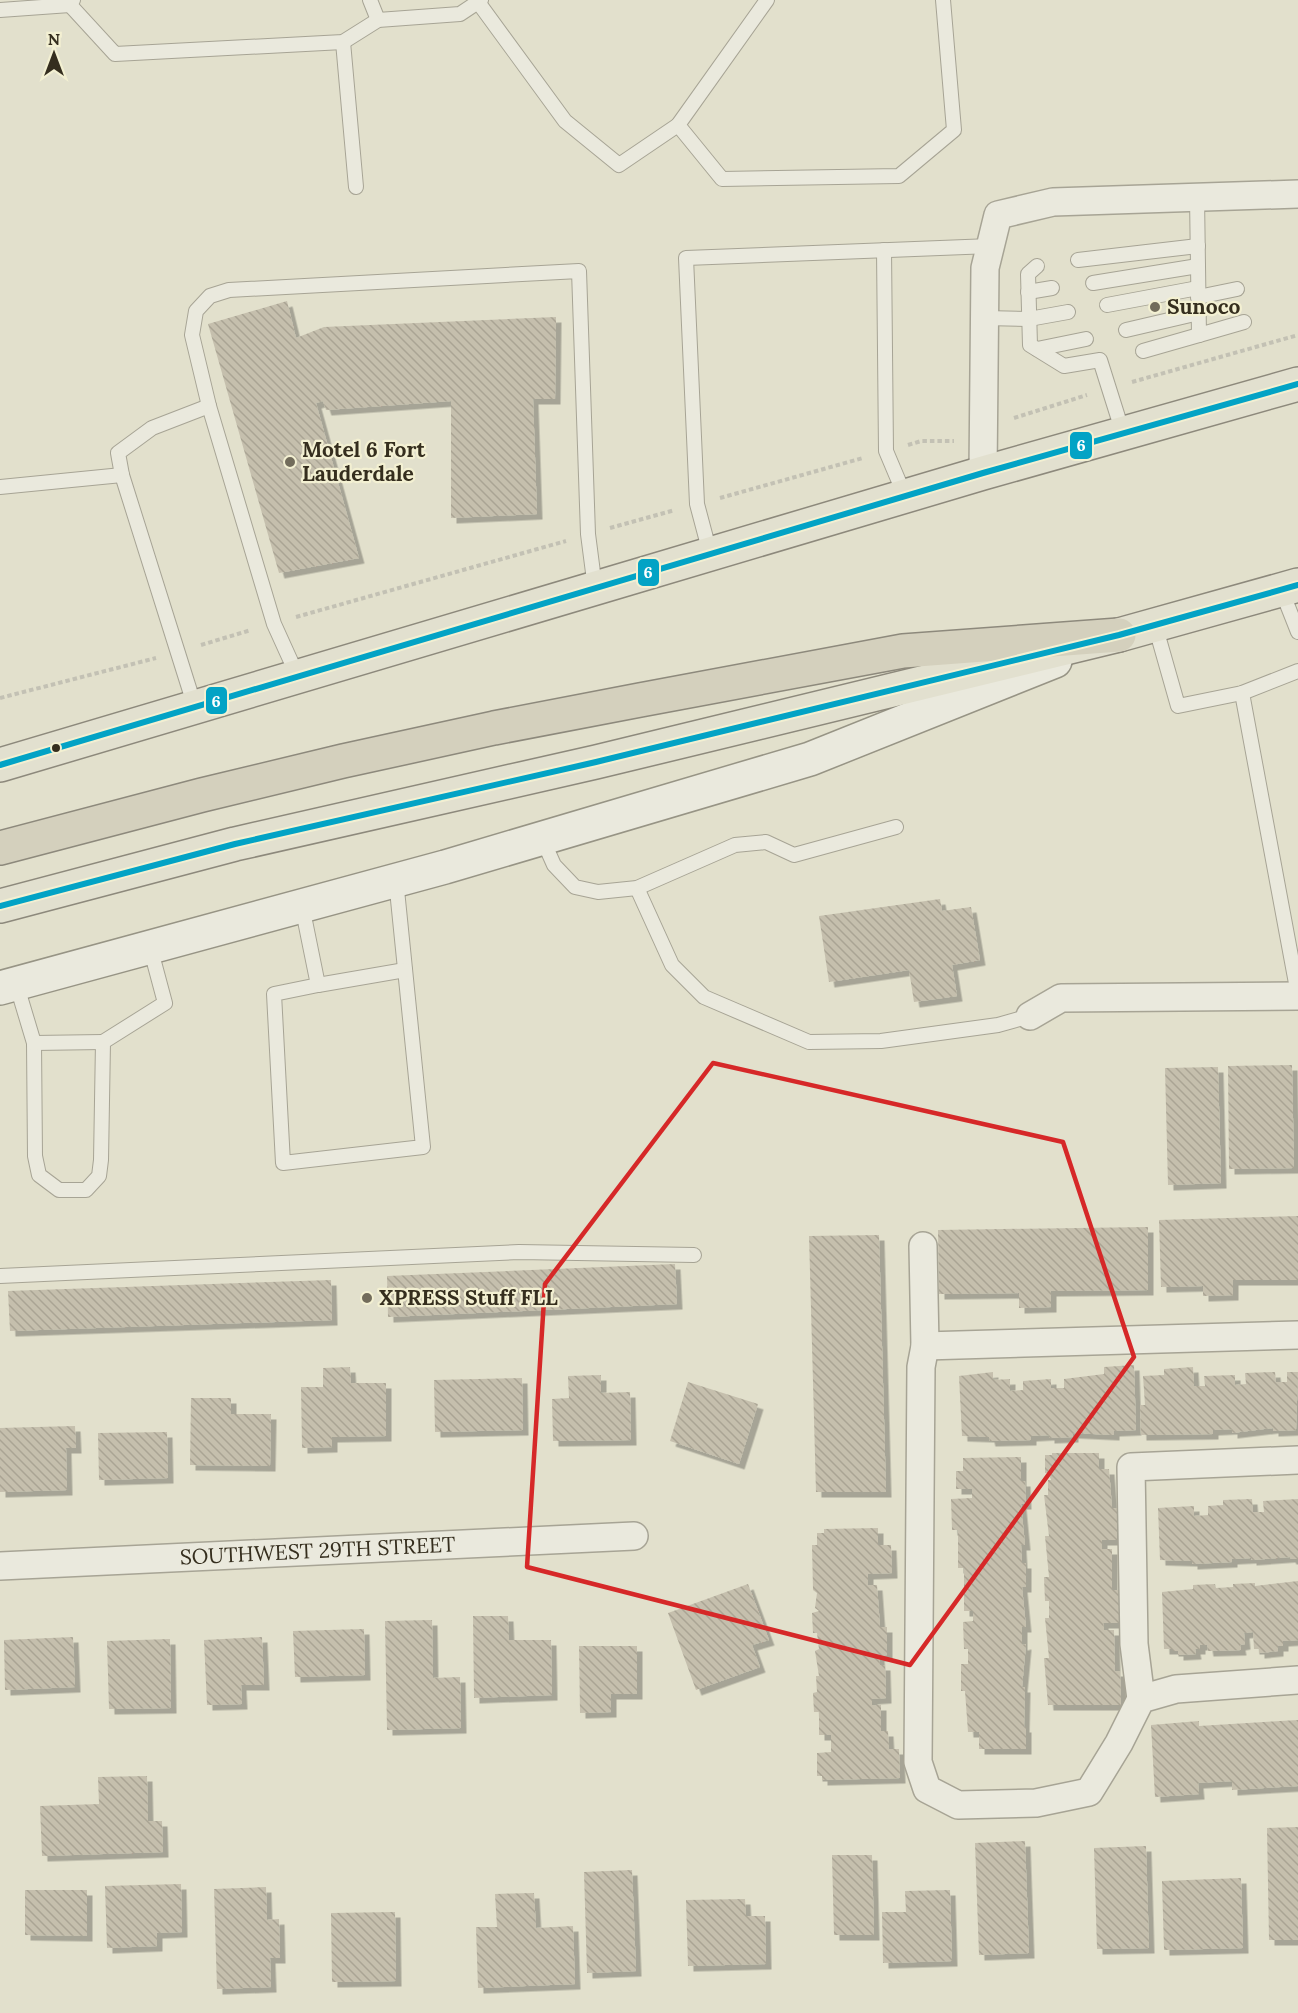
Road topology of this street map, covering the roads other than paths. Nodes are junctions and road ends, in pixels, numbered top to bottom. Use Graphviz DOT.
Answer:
graph roads {
  1 [pos="370,0"];
  2 [pos="767,0"];
  3 [pos="943,0"];
  4 [pos="479,1"];
  5 [pos="71,2"];
  6 [pos="0,10"];
  7 [pos="378,20"];
  8 [pos="343,42"];
  9 [pos="678,125"];
  10 [pos="356,186"];
  11 [pos="1298,194"];
  12 [pos="1197,197"];
  13 [pos="991,246"];
  14 [pos="1198,246"];
  15 [pos="884,250"];
  16 [pos="1078,260"];
  17 [pos="1037,266"];
  18 [pos="1198,266"];
  19 [pos="1093,283"];
  20 [pos="1052,288"];
  21 [pos="1237,289"];
  22 [pos="1028,292"];
  23 [pos="1198,292"];
  24 [pos="1107,304"];
  25 [pos="1068,312"];
  26 [pos="1199,313"];
  27 [pos="985,318"];
  28 [pos="1029,319"];
  29 [pos="1244,322"];
  30 [pos="1126,330"];
  31 [pos="1199,335"];
  32 [pos="1086,339"];
  33 [pos="1037,350"];
  34 [pos="1143,351"];
  35 [pos="1298,384"];
  36 [pos="209,406"];
  37 [pos="1123,433"];
  38 [pos="983,472"];
  39 [pos="122,475"];
  40 [pos="0,487"];
  41 [pos="906,496"];
  42 [pos="710,554"];
  43 [pos="1289,587"];
  44 [pos="595,588"];
  45 [pos="1155,625"];
  46 [pos="1298,632"];
  47 [pos="1119,636"];
  48 [pos="1298,671"];
  49 [pos="298,676"];
  50 [pos="1242,693"];
  51 [pos="195,707"];
  52 [pos="0,765"];
  53 [pos="896,827"];
  54 [pos="542,838"];
  55 [pos="0,848"];
  56 [pos="396,880"];
  57 [pos="637,888"];
  58 [pos="0,906"];
  59 [pos="302,906"];
  60 [pos="150,947"];
  61 [pos="405,970"];
  62 [pos="318,985"];
  63 [pos="8,986"];
  64 [pos="1298,995"];
  65 [pos="1030,1017"];
  66 [pos="103,1042"];
  67 [pos="34,1043"];
  68 [pos="923,1246"];
  69 [pos="694,1255"];
  70 [pos="0,1276"];
  71 [pos="1298,1335"];
  72 [pos="925,1346"];
  73 [pos="1298,1460"];
  74 [pos="634,1536"];
  75 [pos="0,1566"];
  76 [pos="1298,1680"];
  77 [pos="1141,1699"];
  1 -- 7 [label="lane"];
  2 -- 9 [label="lane"];
  3 -- 9 [label="lane"];
  4 -- 7 [label="lane"];
  4 -- 9 [label="lane"];
  5 -- 6 [label="lane"];
  5 -- 8 [label="lane"];
  7 -- 8 [label="lane"];
  8 -- 10 [label="lane"];
  11 -- 12 [label="street"];
  12 -- 13 [label="street"];
  12 -- 14 [label="lane"];
  13 -- 15 [label="lane"];
  13 -- 27 [label="street"];
  14 -- 16 [label="lane"];
  14 -- 18 [label="lane"];
  15 -- 41 [label="lane"];
  15 -- 42 [label="lane"];
  17 -- 22 [label="lane"];
  18 -- 19 [label="lane"];
  18 -- 23 [label="lane"];
  20 -- 22 [label="lane"];
  21 -- 23 [label="lane"];
  22 -- 28 [label="lane"];
  23 -- 24 [label="lane"];
  23 -- 26 [label="lane"];
  25 -- 28 [label="lane"];
  26 -- 30 [label="lane"];
  26 -- 31 [label="lane"];
  27 -- 28 [label="lane"];
  27 -- 38 [label="street"];
  28 -- 33 [label="lane"];
  29 -- 31 [label="lane"];
  31 -- 34 [label="lane"];
  32 -- 33 [label="lane"];
  33 -- 37 [label="lane"];
  35 -- 37 [label="main road"];
  36 -- 39 [label="lane"];
  36 -- 44 [label="lane"];
  36 -- 49 [label="lane"];
  37 -- 38 [label="main road"];
  38 -- 41 [label="main road"];
  39 -- 40 [label="lane"];
  39 -- 51 [label="lane"];
  41 -- 42 [label="main road"];
  42 -- 44 [label="main road"];
  43 -- 45 [label="main road"];
  43 -- 46 [label="lane"];
  44 -- 49 [label="main road"];
  45 -- 47 [label="main road"];
  45 -- 50 [label="lane"];
  47 -- 54 [label="main road"];
  47 -- 55 [label="highway"];
  47 -- 58 [label="main road"];
  48 -- 50 [label="lane"];
  49 -- 51 [label="main road"];
  50 -- 64 [label="lane"];
  51 -- 52 [label="main road"];
  53 -- 57 [label="lane"];
  54 -- 56 [label="main road"];
  54 -- 57 [label="lane"];
  56 -- 59 [label="main road"];
  56 -- 61 [label="lane"];
  57 -- 65 [label="lane"];
  59 -- 60 [label="main road"];
  59 -- 62 [label="lane"];
  60 -- 63 [label="main road"];
  60 -- 66 [label="lane"];
  61 -- 62 [label="lane"];
  61 -- 62 [label="lane"];
  63 -- 67 [label="lane"];
  64 -- 65 [label="street"];
  66 -- 67 [label="lane"];
  66 -- 67 [label="lane"];
  68 -- 72 [label="street"];
  69 -- 70 [label="lane"];
  71 -- 72 [label="street"];
  72 -- 77 [label="street"];
  73 -- 77 [label="street"];
  74 -- 75 [label="street, SOUTHWEST 29TH STREET"];
  76 -- 77 [label="street"];
}
